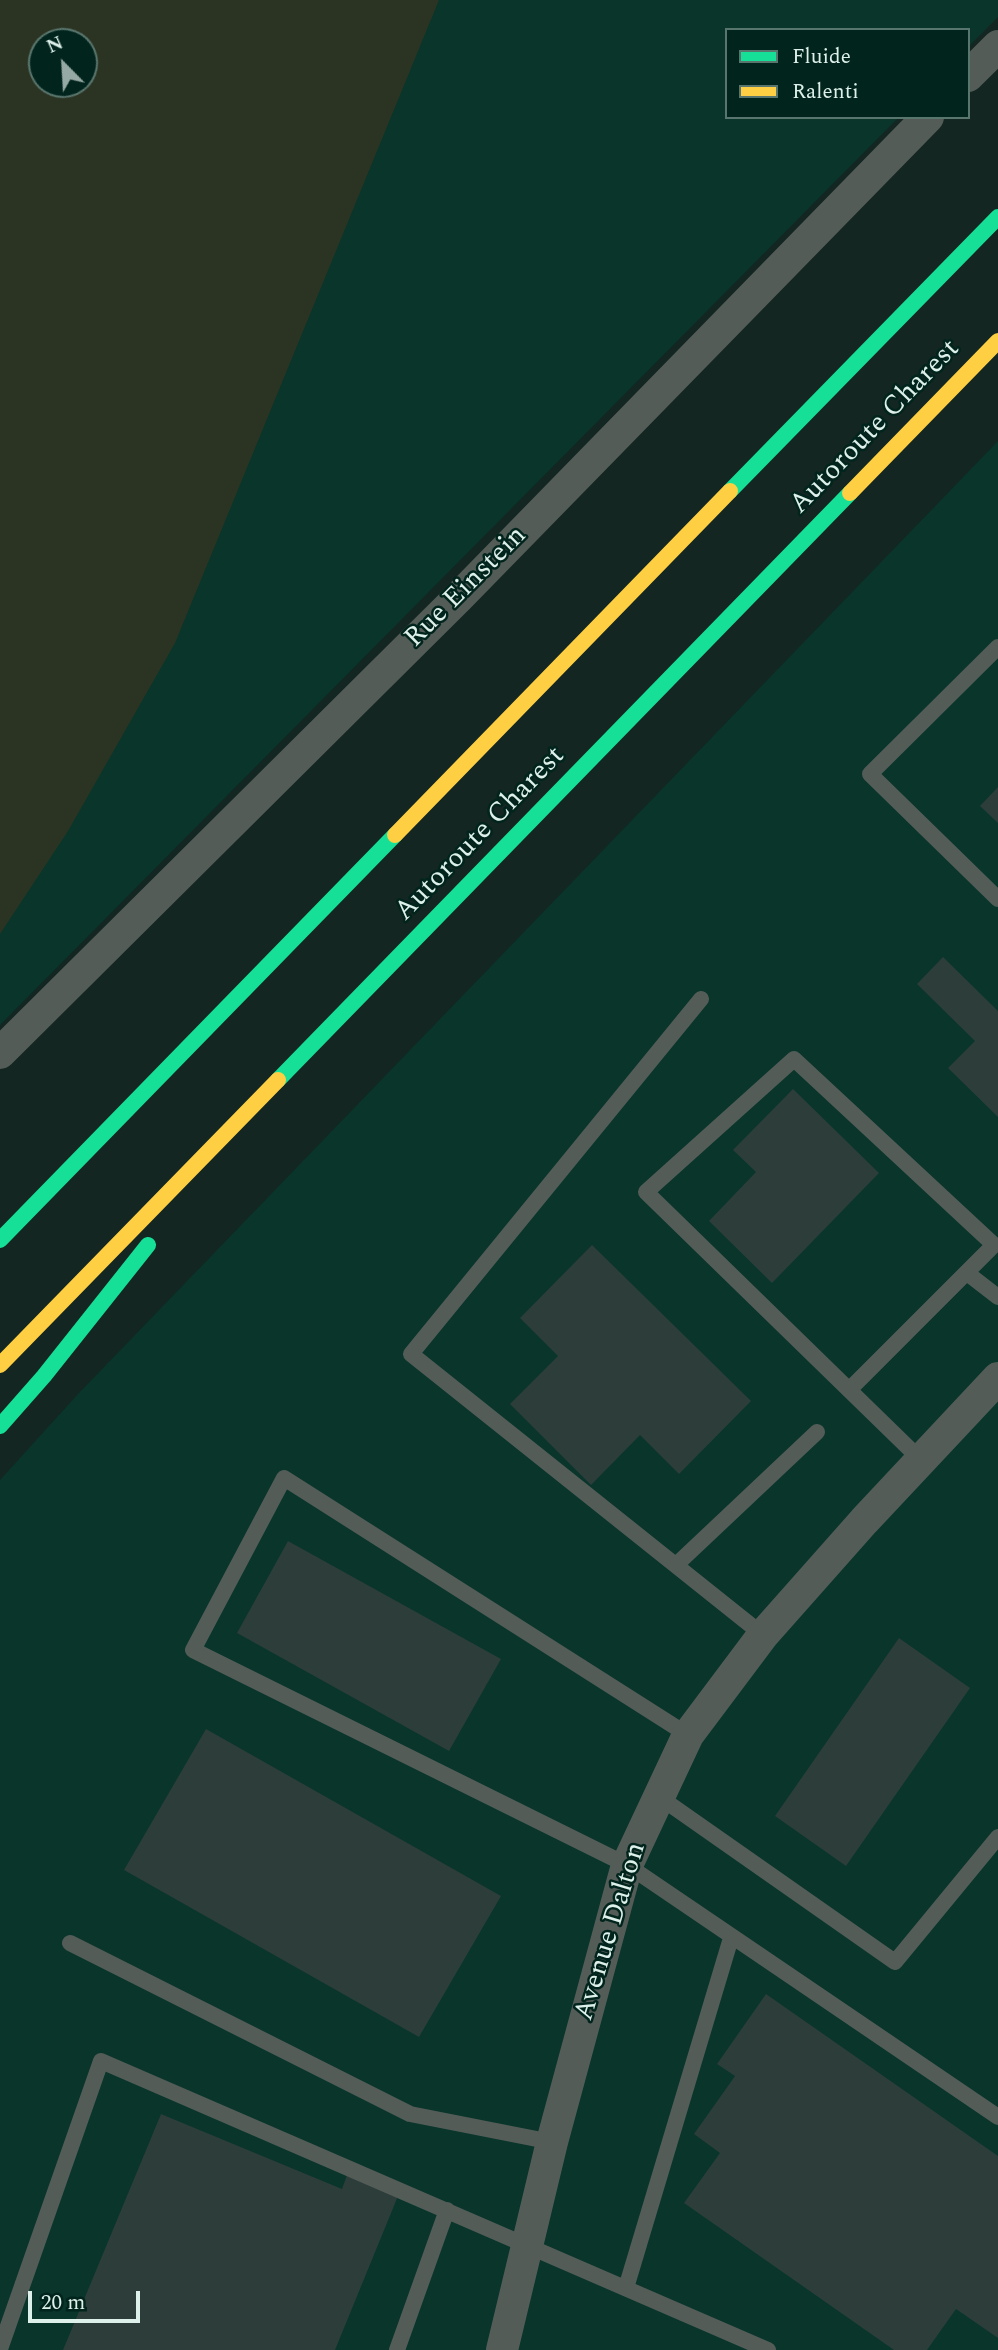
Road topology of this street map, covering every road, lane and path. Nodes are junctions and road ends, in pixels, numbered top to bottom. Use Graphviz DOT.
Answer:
graph roads {
  1 [pos="998,46"];
  2 [pos="970,74"];
  3 [pos="926,119"];
  4 [pos="998,218"];
  5 [pos="998,341"];
  6 [pos="998,647"];
  7 [pos="998,900"];
  8 [pos="701,999"];
  9 [pos="0,1053"];
  10 [pos="270,1089"];
  11 [pos="178,1206"];
  12 [pos="162,1227"];
  13 [pos="0,1240"];
  14 [pos="967,1273"];
  15 [pos="998,1297"];
  16 [pos="0,1365"];
  17 [pos="998,1378"];
  18 [pos="849,1390"];
  19 [pos="0,1426"];
  20 [pos="817,1432"];
  21 [pos="922,1461"];
  22 [pos="676,1565"];
  23 [pos="763,1635"];
  24 [pos="688,1735"];
  25 [pos="658,1796"];
  26 [pos="998,1837"];
  27 [pos="627,1865"];
  28 [pos="731,1938"];
  29 [pos="70,1943"];
  30 [pos="998,2117"];
  31 [pos="552,2142"];
  32 [pos="447,2210"];
  33 [pos="529,2245"];
  34 [pos="626,2287"];
  35 [pos="0,2349"];
  36 [pos="397,2350"];
  37 [pos="502,2350"];
  38 [pos="768,2350"];
  1 -- 2 [label="street"];
  3 -- 9 [label="street, Rue Einstein"];
  4 -- 13 [label="highway"];
  5 -- 10 [label="highway, Autoroute Charest"];
  6 -- 7 [label="lane"];
  8 -- 22 [label="lane"];
  10 -- 11 [label="highway"];
  10 -- 16 [label="highway, Autoroute Charest"];
  12 -- 19 [label="highway"];
  14 -- 15 [label="lane"];
  14 -- 18 [label="lane"];
  14 -- 18 [label="lane"];
  17 -- 21 [label="street, Avenue Dalton"];
  18 -- 21 [label="lane"];
  20 -- 22 [label="lane"];
  21 -- 23 [label="street, Avenue Dalton"];
  22 -- 23 [label="lane"];
  23 -- 24 [label="street, Avenue Dalton"];
  24 -- 25 [label="street, Avenue Dalton"];
  24 -- 27 [label="lane"];
  25 -- 26 [label="lane"];
  25 -- 27 [label="street, Avenue Dalton"];
  27 -- 28 [label="lane"];
  27 -- 31 [label="street, Avenue Dalton"];
  28 -- 30 [label="lane"];
  28 -- 34 [label="lane"];
  29 -- 31 [label="lane"];
  31 -- 33 [label="street, Avenue Dalton"];
  32 -- 33 [label="lane"];
  32 -- 35 [label="lane"];
  32 -- 36 [label="lane"];
  33 -- 34 [label="lane"];
  33 -- 37 [label="street, Avenue Dalton"];
  34 -- 38 [label="lane"];
}
